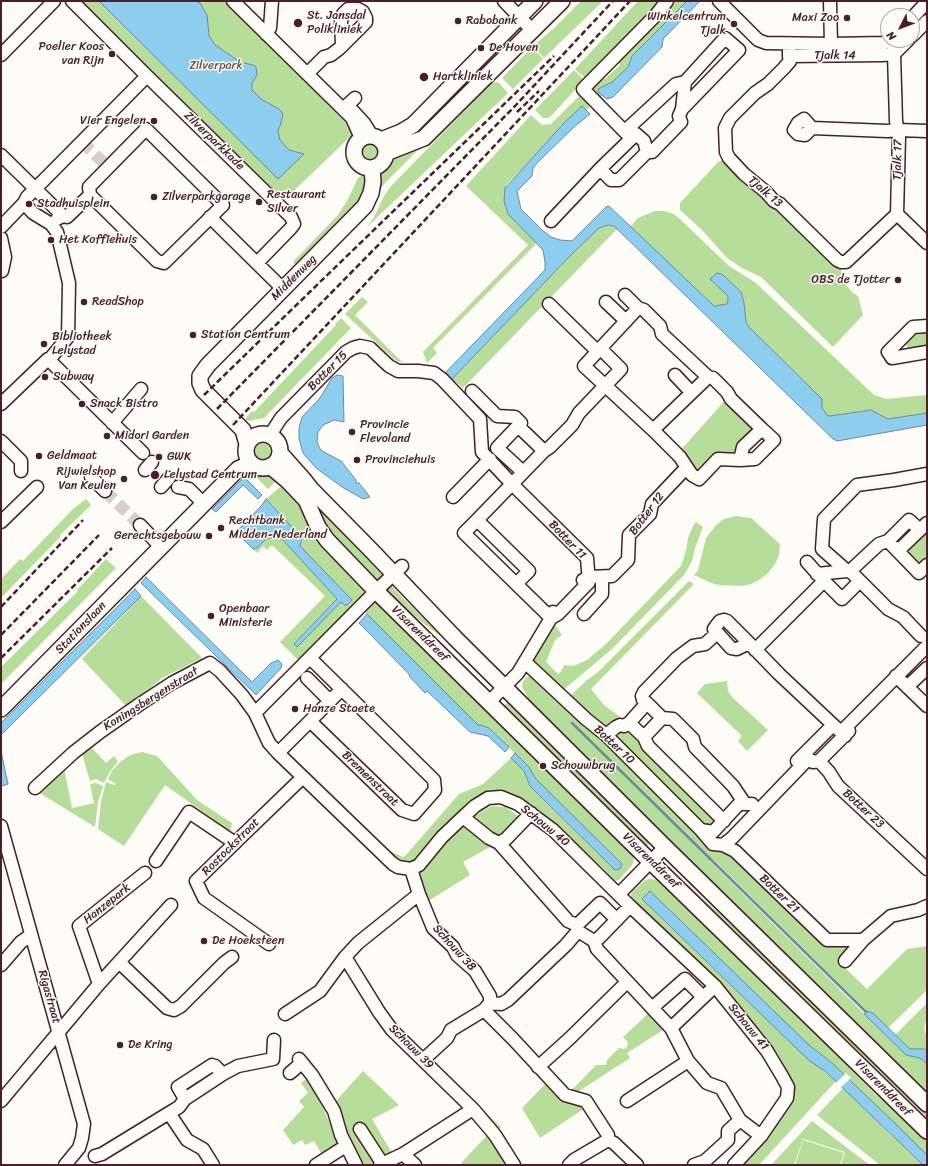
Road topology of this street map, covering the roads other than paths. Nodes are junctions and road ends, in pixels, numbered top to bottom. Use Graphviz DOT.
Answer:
graph roads {
  1 [pos="54,1"];
  2 [pos="72,1"];
  3 [pos="233,1"];
  4 [pos="243,1"];
  5 [pos="272,1"];
  6 [pos="535,1"];
  7 [pos="562,1"];
  8 [pos="667,1"];
  9 [pos="719,1"];
  10 [pos="830,1"];
  11 [pos="507,2"];
  12 [pos="927,2"];
  13 [pos="920,9"];
  14 [pos="520,17"];
  15 [pos="268,31"];
  16 [pos="533,31"];
  17 [pos="790,43"];
  18 [pos="880,43"];
  19 [pos="831,44"];
  20 [pos="342,45"];
  21 [pos="894,48"];
  22 [pos="900,48"];
  23 [pos="894,54"];
  24 [pos="1,55"];
  25 [pos="789,56"];
  26 [pos="309,72"];
  27 [pos="147,76"];
  28 [pos="685,82"];
  29 [pos="682,109"];
  30 [pos="812,128"];
  31 [pos="898,130"];
  32 [pos="927,131"];
  33 [pos="631,135"];
  34 [pos="375,141"];
  35 [pos="647,152"];
  36 [pos="2,158"];
  37 [pos="372,168"];
  38 [pos="600,169"];
  39 [pos="35,188"];
  40 [pos="90,195"];
  41 [pos="24,203"];
  42 [pos="897,214"];
  43 [pos="63,216"];
  44 [pos="210,217"];
  45 [pos="551,221"];
  46 [pos="51,224"];
  47 [pos="1,227"];
  48 [pos="1,238"];
  49 [pos="927,243"];
  50 [pos="257,263"];
  51 [pos="2,271"];
  52 [pos="283,289"];
  53 [pos="625,295"];
  54 [pos="606,302"];
  55 [pos="549,304"];
  56 [pos="638,308"];
  57 [pos="626,321"];
  58 [pos="927,326"];
  59 [pos="598,349"];
  60 [pos="927,352"];
  61 [pos="50,355"];
  62 [pos="675,375"];
  63 [pos="708,376"];
  64 [pos="200,380"];
  65 [pos="605,387"];
  66 [pos="141,390"];
  67 [pos="472,391"];
  68 [pos="691,392"];
  69 [pos="1,404"];
  70 [pos="119,425"];
  71 [pos="518,426"];
  72 [pos="762,428"];
  73 [pos="653,430"];
  74 [pos="1,441"];
  75 [pos="252,444"];
  76 [pos="544,451"];
  77 [pos="142,453"];
  78 [pos="280,453"];
  79 [pos="490,459"];
  80 [pos="740,460"];
  81 [pos="270,466"];
  82 [pos="686,468"];
  83 [pos="21,471"];
  84 [pos="523,472"];
  85 [pos="926,475"];
  86 [pos="91,477"];
  87 [pos="169,484"];
  88 [pos="512,484"];
  89 [pos="37,487"];
  90 [pos="105,491"];
  91 [pos="453,497"];
  92 [pos="201,501"];
  93 [pos="477,520"];
  94 [pos="1,522"];
  95 [pos="140,525"];
  96 [pos="924,527"];
  97 [pos="888,541"];
  98 [pos="158,544"];
  99 [pos="898,551"];
  100 [pos="807,562"];
  101 [pos="926,567"];
  102 [pos="398,570"];
  103 [pos="849,571"];
  104 [pos="589,577"];
  105 [pos="602,577"];
  106 [pos="821,577"];
  107 [pos="860,581"];
  108 [pos="516,584"];
  109 [pos="376,590"];
  110 [pos="584,614"];
  111 [pos="551,618"];
  112 [pos="717,633"];
  113 [pos="925,639"];
  114 [pos="753,647"];
  115 [pos="310,658"];
  116 [pos="525,662"];
  117 [pos="927,668"];
  118 [pos="307,678"];
  119 [pos="901,681"];
  120 [pos="505,687"];
  121 [pos="342,689"];
  122 [pos="1,698"];
  123 [pos="330,701"];
  124 [pos="489,702"];
  125 [pos="647,703"];
  126 [pos="927,706"];
  127 [pos="1,709"];
  128 [pos="255,713"];
  129 [pos="662,718"];
  130 [pos="310,721"];
  131 [pos="629,723"];
  132 [pos="840,731"];
  133 [pos="606,735"];
  134 [pos="644,737"];
  135 [pos="278,753"];
  136 [pos="810,759"];
  137 [pos="303,778"];
  138 [pos="35,788"];
  139 [pos="752,806"];
  140 [pos="532,813"];
  141 [pos="463,817"];
  142 [pos="724,820"];
  143 [pos="1,826"];
  144 [pos="702,830"];
  145 [pos="235,843"];
  146 [pos="499,843"];
  147 [pos="722,845"];
  148 [pos="664,847"];
  149 [pos="156,861"];
  150 [pos="651,862"];
  151 [pos="926,866"];
  152 [pos="411,869"];
  153 [pos="145,873"];
  154 [pos="419,894"];
  155 [pos="619,894"];
  156 [pos="171,905"];
  157 [pos="630,906"];
  158 [pos="927,906"];
  159 [pos="617,920"];
  160 [pos="578,928"];
  161 [pos="31,935"];
  162 [pos="863,940"];
  163 [pos="594,941"];
  164 [pos="269,944"];
  165 [pos="232,956"];
  166 [pos="345,957"];
  167 [pos="844,961"];
  168 [pos="120,963"];
  169 [pos="1,965"];
  170 [pos="627,982"];
  171 [pos="99,984"];
  172 [pos="715,986"];
  173 [pos="703,997"];
  174 [pos="487,1007"];
  175 [pos="652,1008"];
  176 [pos="285,1014"];
  177 [pos="671,1028"];
  178 [pos="58,1031"];
  179 [pos="274,1040"];
  180 [pos="423,1060"];
  181 [pos="688,1061"];
  182 [pos="296,1066"];
  183 [pos="538,1067"];
  184 [pos="1,1100"];
  185 [pos="628,1100"];
  186 [pos="927,1104"];
  187 [pos="473,1109"];
  188 [pos="169,1113"];
  189 [pos="740,1120"];
  190 [pos="360,1129"];
  191 [pos="927,1131"];
  192 [pos="761,1136"];
  193 [pos="608,1140"];
  194 [pos="79,1148"];
  195 [pos="341,1149"];
  196 [pos="403,1154"];
  197 [pos="95,1160"];
  198 [pos="381,1164"];
  199 [pos="65,1165"];
  200 [pos="213,1165"];
  201 [pos="316,1165"];
  202 [pos="356,1165"];
  203 [pos="415,1165"];
  204 [pos="514,1165"];
  205 [pos="569,1165"];
  206 [pos="637,1165"];
  207 [pos="694,1165"];
  208 [pos="734,1165"];
  1 -- 24 [label="street"];
  2 -- 27 [label="street, Zilverparkkade"];
  3 -- 15 [label="street"];
  4 -- 15 [label="street"];
  5 -- 15 [label="street"];
  6 -- 14 [label="main road"];
  7 -- 16 [label="main road"];
  8 -- 33 [label="street"];
  9 -- 17 [label="street, Tjalk 14"];
  10 -- 19 [label="street"];
  11 -- 14 [label="street"];
  12 -- 13 [label="street"];
  14 -- 16 [label="street"];
  14 -- 34 [label="main road"];
  15 -- 26 [label="street"];
  16 -- 34 [label="main road"];
  17 -- 19 [label="street, Tjalk 14"];
  17 -- 25 [label="street"];
  18 -- 19 [label="street, Tjalk 14"];
  20 -- 26 [label="street"];
  21 -- 23 [label="street, Tjalk 17"];
  22 -- 23 [label="street"];
  23 -- 25 [label="street, Tjalk 14"];
  23 -- 31 [label="street, Tjalk 17"];
  25 -- 42 [label="street, Tjalk 13"];
  26 -- 34 [label="street"];
  27 -- 39 [label="street"];
  27 -- 50 [label="street, Zilverparkkade"];
  28 -- 29 [label="street"];
  28 -- 29 [label="street"];
  28 -- 33 [label="street"];
  29 -- 35 [label="street"];
  30 -- 31 [label="street"];
  31 -- 32 [label="street"];
  31 -- 42 [label="street, Tjalk 17"];
  33 -- 35 [label="street"];
  33 -- 38 [label="street"];
  34 -- 37 [label="main road"];
  34 -- 37 [label="main road"];
  35 -- 38 [label="street"];
  36 -- 39 [label="street"];
  37 -- 52 [label="main road, Middenweg"];
  38 -- 45 [label="street"];
  39 -- 41 [label="street"];
  39 -- 43 [label="street"];
  40 -- 43 [label="street"];
  40 -- 44 [label="street"];
  40 -- 44 [label="street"];
  41 -- 46 [label="street"];
  41 -- 47 [label="street"];
  42 -- 49 [label="street"];
  43 -- 46 [label="street"];
  44 -- 50 [label="street"];
  46 -- 61 [label="street"];
  48 -- 51 [label="street"];
  50 -- 52 [label="street"];
  52 -- 64 [label="main road, Middenweg"];
  53 -- 56 [label="street"];
  54 -- 57 [label="street"];
  55 -- 59 [label="street"];
  56 -- 57 [label="street"];
  56 -- 63 [label="street"];
  57 -- 59 [label="street"];
  58 -- 60 [label="street"];
  59 -- 65 [label="street"];
  59 -- 65 [label="street"];
  61 -- 69 [label="street"];
  61 -- 70 [label="street"];
  62 -- 68 [label="street"];
  63 -- 68 [label="street"];
  63 -- 72 [label="street"];
  64 -- 75 [label="main road, Visarenddreef"];
  65 -- 73 [label="street"];
  65 -- 76 [label="street"];
  66 -- 70 [label="street"];
  67 -- 71 [label="street"];
  68 -- 73 [label="street"];
  70 -- 77 [label="street"];
  71 -- 76 [label="street"];
  71 -- 84 [label="street"];
  72 -- 80 [label="street"];
  72 -- 80 [label="street"];
  73 -- 82 [label="street"];
  74 -- 83 [label="street"];
  75 -- 78 [label="main road, Visarenddreef"];
  75 -- 79 [label="street, Botter 15"];
  75 -- 81 [label="main road"];
  75 -- 92 [label="main road"];
  76 -- 84 [label="street"];
  78 -- 81 [label="main road"];
  78 -- 102 [label="main road, Visarenddreef"];
  79 -- 88 [label="street, Botter 11"];
  79 -- 91 [label="street"];
  80 -- 82 [label="street"];
  81 -- 109 [label="main road, Visarenddreef"];
  82 -- 105 [label="street, Botter 12"];
  84 -- 88 [label="street"];
  85 -- 103 [label="street"];
  86 -- 90 [label="street"];
  87 -- 92 [label="street"];
  88 -- 93 [label="street"];
  88 -- 104 [label="street, Botter 11"];
  89 -- 94 [label="street"];
  92 -- 98 [label="main road"];
  93 -- 108 [label="street"];
  93 -- 108 [label="street"];
  95 -- 98 [label="street"];
  96 -- 97 [label="street"];
  96 -- 99 [label="street"];
  97 -- 99 [label="street"];
  97 -- 103 [label="street"];
  98 -- 122 [label="main road, Stationslaan"];
  98 -- 127 [label="main road, Stationslaan"];
  99 -- 101 [label="street"];
  100 -- 106 [label="street"];
  102 -- 109 [label="street"];
  102 -- 120 [label="main road, Visarenddreef"];
  103 -- 106 [label="street"];
  103 -- 107 [label="street"];
  104 -- 105 [label="street, Botter 12"];
  104 -- 111 [label="street"];
  105 -- 110 [label="street"];
  106 -- 107 [label="street"];
  106 -- 114 [label="street"];
  107 -- 113 [label="street"];
  108 -- 111 [label="street"];
  109 -- 115 [label="street"];
  109 -- 124 [label="main road, Visarenddreef"];
  111 -- 116 [label="street"];
  112 -- 114 [label="street"];
  112 -- 114 [label="street"];
  112 -- 125 [label="street"];
  113 -- 119 [label="street"];
  114 -- 132 [label="street"];
  115 -- 121 [label="street, Bremenstraat"];
  115 -- 128 [label="street"];
  116 -- 120 [label="street"];
  116 -- 133 [label="street, Botter 10"];
  117 -- 119 [label="street"];
  118 -- 123 [label="street"];
  119 -- 126 [label="street"];
  119 -- 132 [label="street"];
  120 -- 124 [label="street"];
  120 -- 148 [label="main road, Visarenddreef"];
  121 -- 123 [label="street"];
  121 -- 130 [label="street, Bremenstraat"];
  123 -- 130 [label="street"];
  124 -- 150 [label="main road, Visarenddreef"];
  125 -- 129 [label="street"];
  125 -- 131 [label="street"];
  128 -- 135 [label="street, Koningsbergenstraat"];
  128 -- 138 [label="street, Koningsbergenstraat"];
  129 -- 134 [label="street"];
  129 -- 139 [label="street"];
  130 -- 135 [label="street"];
  131 -- 133 [label="street"];
  131 -- 134 [label="street"];
  132 -- 136 [label="street"];
  132 -- 136 [label="street"];
  133 -- 144 [label="street, Botter 10"];
  134 -- 142 [label="street"];
  135 -- 137 [label="street, Koningsbergenstraat"];
  136 -- 139 [label="street"];
  136 -- 151 [label="street, Botter 23"];
  137 -- 145 [label="street, Rostockstraat"];
  137 -- 152 [label="street, Koningsbergenstraat"];
  139 -- 142 [label="street"];
  139 -- 147 [label="street"];
  140 -- 141 [label="street, Schouw 40"];
  140 -- 146 [label="street"];
  140 -- 155 [label="street, Schouw 40"];
  141 -- 146 [label="street"];
  141 -- 152 [label="street, Schouw 40"];
  142 -- 144 [label="street"];
  143 -- 161 [label="street, Rigastraat"];
  144 -- 147 [label="street, Botter 21"];
  145 -- 149 [label="street"];
  145 -- 164 [label="street, Rostockstraat"];
  146 -- 160 [label="street"];
  147 -- 162 [label="street, Botter 21"];
  148 -- 150 [label="street"];
  148 -- 186 [label="main road, Visarenddreef"];
  150 -- 155 [label="street"];
  150 -- 191 [label="main road, Visarenddreef"];
  152 -- 154 [label="street, Schouw 38"];
  153 -- 171 [label="street, Hanzepark"];
  154 -- 166 [label="street"];
  154 -- 174 [label="street, Schouw 38"];
  155 -- 157 [label="street, Schouw 41"];
  156 -- 168 [label="street"];
  157 -- 159 [label="street"];
  157 -- 172 [label="street, Schouw 41"];
  158 -- 162 [label="street"];
  159 -- 160 [label="street"];
  159 -- 163 [label="street"];
  160 -- 163 [label="street"];
  160 -- 174 [label="street"];
  161 -- 169 [label="street"];
  161 -- 178 [label="street, Rigastraat"];
  162 -- 167 [label="street"];
  163 -- 170 [label="street"];
  165 -- 168 [label="street"];
  166 -- 176 [label="street"];
  166 -- 180 [label="street, Schouw 39"];
  168 -- 171 [label="street"];
  170 -- 175 [label="street"];
  170 -- 183 [label="street"];
  171 -- 178 [label="street"];
  172 -- 173 [label="street"];
  172 -- 192 [label="street, Schouw 41"];
  173 -- 175 [label="street"];
  173 -- 177 [label="street"];
  174 -- 180 [label="street"];
  174 -- 183 [label="street"];
  175 -- 177 [label="street"];
  177 -- 181 [label="street"];
  178 -- 184 [label="street"];
  178 -- 194 [label="street, Rigastraat"];
  179 -- 188 [label="street"];
  180 -- 187 [label="street, Schouw 39"];
  181 -- 185 [label="street"];
  181 -- 189 [label="street"];
  182 -- 202 [label="street"];
  183 -- 193 [label="street"];
  187 -- 196 [label="street"];
  187 -- 204 [label="street, Schouw 39"];
  188 -- 197 [label="street"];
  188 -- 200 [label="street"];
  189 -- 192 [label="street"];
  189 -- 207 [label="street"];
  190 -- 198 [label="street"];
  192 -- 208 [label="street, Schouw 41"];
  193 -- 205 [label="street"];
  193 -- 206 [label="street"];
  194 -- 197 [label="street"];
  194 -- 199 [label="street, Rigastraat"];
  195 -- 201 [label="street"];
  196 -- 198 [label="street"];
  196 -- 203 [label="street"];
}
